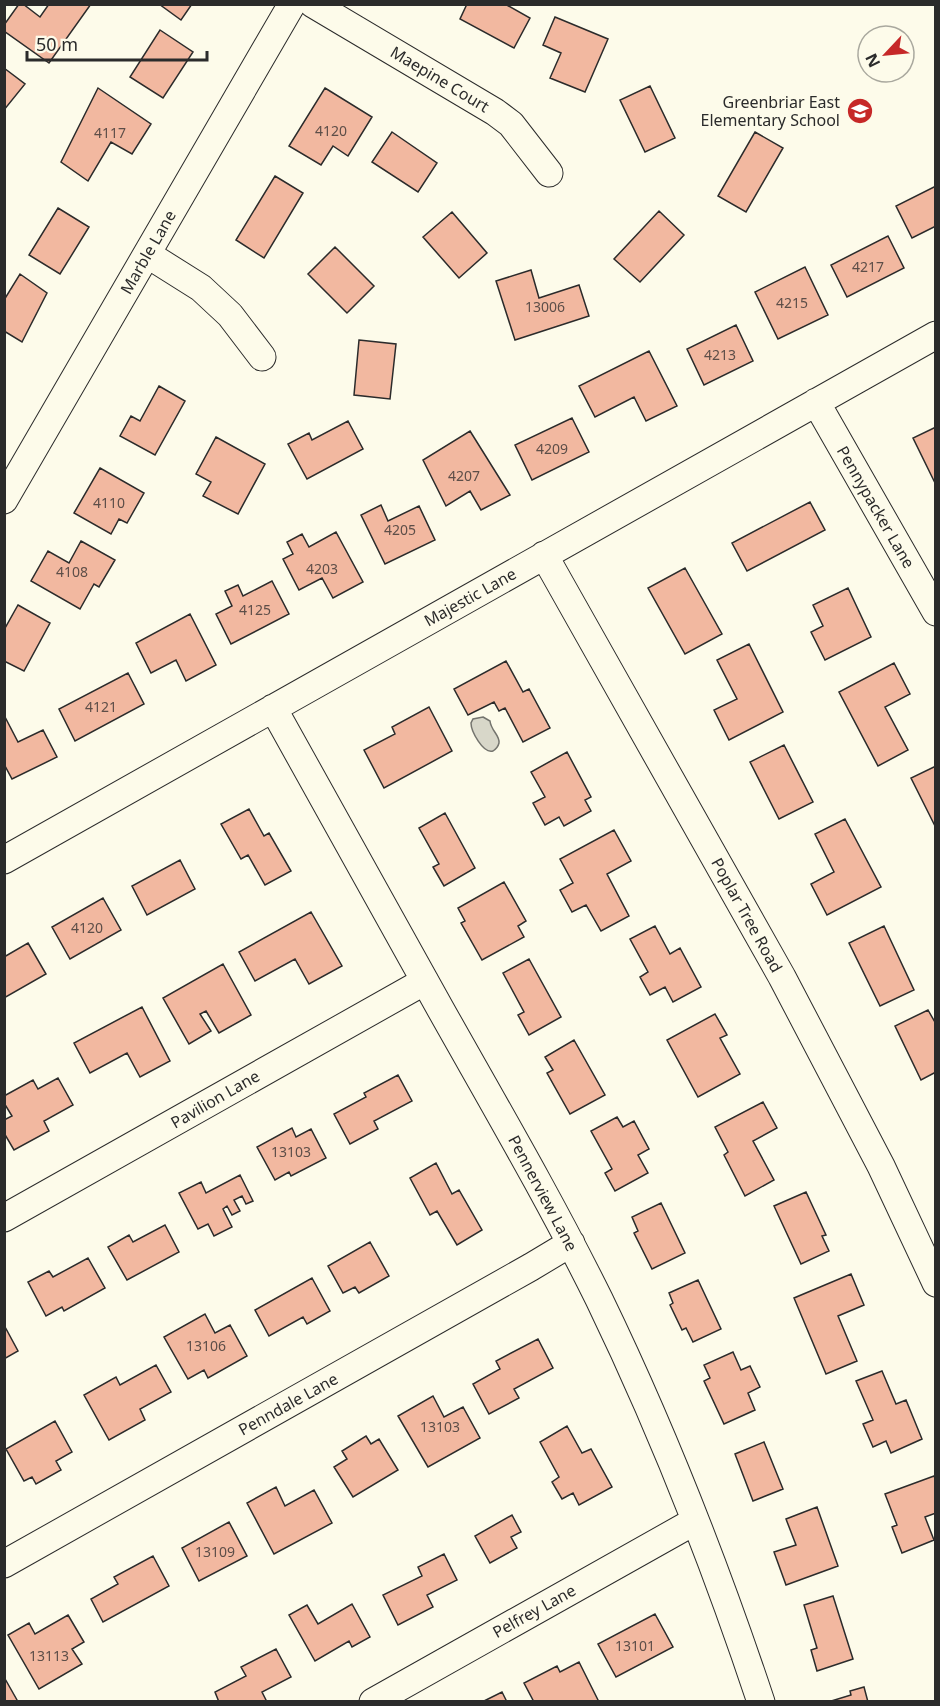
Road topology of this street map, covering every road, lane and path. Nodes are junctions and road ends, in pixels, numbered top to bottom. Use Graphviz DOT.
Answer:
graph roads {
  1 [pos="292,4"];
  2 [pos="314,4"];
  3 [pos="549,173"];
  4 [pos="147,254"];
  5 [pos="936,335"];
  6 [pos="262,357"];
  7 [pos="816,402"];
  8 [pos="4,500"];
  9 [pos="544,555"];
  10 [pos="936,612"];
  11 [pos="273,708"];
  12 [pos="4,860"];
  13 [pos="425,981"];
  14 [pos="4,1218"];
  15 [pos="570,1243"];
  16 [pos="936,1283"];
  17 [pos="695,1521"];
  18 [pos="4,1564"];
  19 [pos="374,1701"];
  20 [pos="761,1701"];
  1 -- 4 [label="street, Marble Lane"];
  2 -- 3 [label="street, Maepine Court"];
  4 -- 6 [label="street"];
  4 -- 8 [label="street, Marble Lane"];
  5 -- 7 [label="street, Majestic Lane"];
  7 -- 9 [label="street, Majestic Lane"];
  7 -- 10 [label="street, Pennypacker Lane"];
  9 -- 11 [label="street, Majestic Lane"];
  9 -- 16 [label="street, Poplar Tree Road"];
  11 -- 12 [label="street, Majestic Lane"];
  11 -- 13 [label="street, Pennerview Lane"];
  13 -- 14 [label="street, Pavilion Lane"];
  13 -- 15 [label="street, Pennerview Lane"];
  15 -- 17 [label="street, Pennerview Lane"];
  15 -- 18 [label="street, Penndale Lane"];
  17 -- 19 [label="street, Pelfrey Lane"];
  17 -- 20 [label="street, Pennerview Lane"];
}
